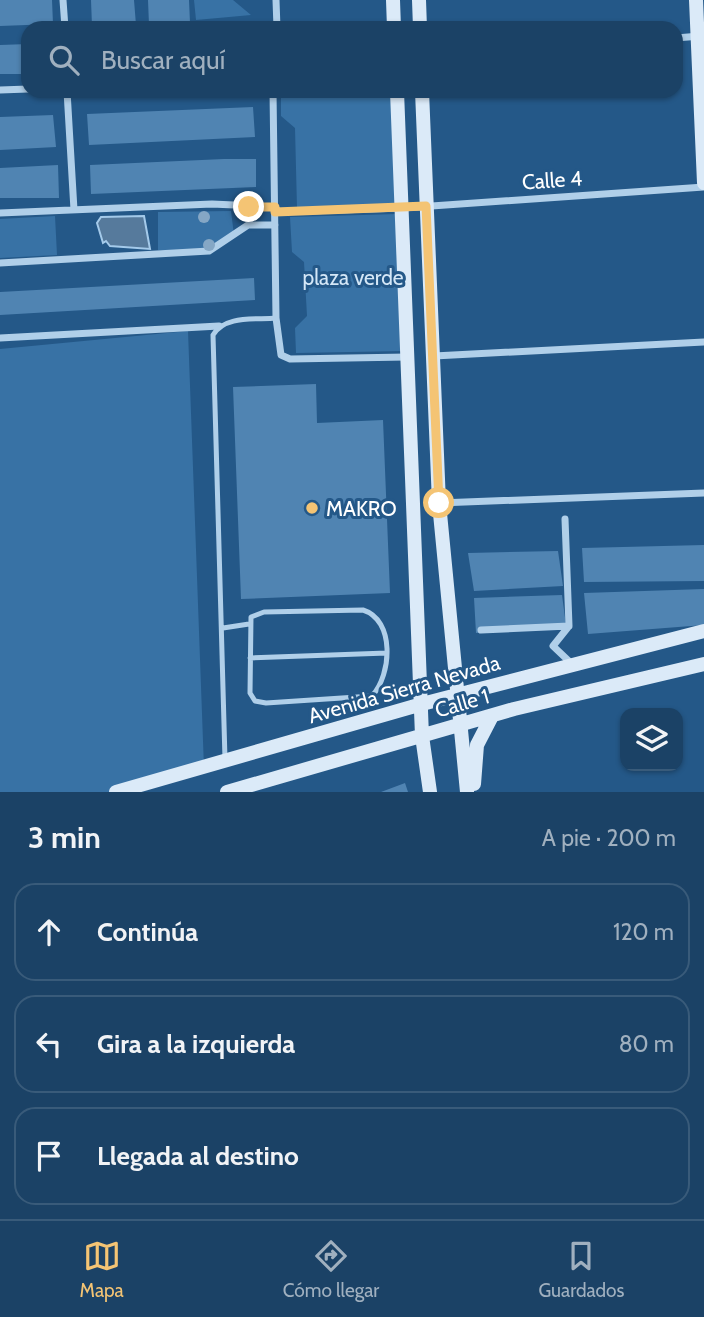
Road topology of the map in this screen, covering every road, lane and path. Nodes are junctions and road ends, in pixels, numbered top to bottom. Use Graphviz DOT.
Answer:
graph roads {
  1 [pos="63,0"];
  2 [pos="276,0"];
  3 [pos="393,0"];
  4 [pos="419,0"];
  5 [pos="696,0"];
  6 [pos="64,21"];
  7 [pos="277,21"];
  8 [pos="394,21"];
  9 [pos="420,21"];
  10 [pos="701,36"];
  11 [pos="683,37"];
  12 [pos="21,89"];
  13 [pos="0,90"];
  14 [pos="67,98"];
  15 [pos="273,98"];
  16 [pos="397,98"];
  17 [pos="422,98"];
  18 [pos="704,185"];
  19 [pos="426,206"];
  20 [pos="403,208"];
  21 [pos="74,210"];
  22 [pos="275,210"];
  23 [pos="0,213"];
  24 [pos="275,225"];
  25 [pos="0,262"];
  26 [pos="276,318"];
  27 [pos="219,326"];
  28 [pos="0,338"];
  29 [pos="704,342"];
  30 [pos="434,356"];
  31 [pos="407,357"];
  32 [pos="704,494"];
  33 [pos="439,503"];
  34 [pos="565,519"];
  35 [pos="249,624"];
  36 [pos="569,626"];
  37 [pos="223,628"];
  38 [pos="481,630"];
  39 [pos="704,631"];
  40 [pos="387,653"];
  41 [pos="250,659"];
  42 [pos="704,664"];
  43 [pos="573,665"];
  44 [pos="457,694"];
  45 [pos="422,704"];
  46 [pos="492,716"];
  47 [pos="460,725"];
  48 [pos="422,736"];
  49 [pos="225,762"];
  50 [pos="116,792"];
  51 [pos="227,792"];
  52 [pos="430,792"];
  53 [pos="467,792"];
  54 [pos="474,792"];
  1 -- 6 [label="street"];
  2 -- 7 [label="street"];
  3 -- 8 [label="main road"];
  4 -- 9 [label="main road"];
  5 -- 10 [label="main road"];
  10 -- 11 [label="street"];
  10 -- 18 [label="main road"];
  12 -- 13 [label="street"];
  14 -- 21 [label="street"];
  15 -- 22 [label="street"];
  16 -- 20 [label="main road"];
  17 -- 19 [label="main road"];
  18 -- 19 [label="street, Calle 4"];
  19 -- 20 [label="street, Calle 4"];
  19 -- 30 [label="main road"];
  20 -- 22 [label="street, Calle 4"];
  20 -- 31 [label="main road"];
  21 -- 22 [label="street, Calle 4"];
  21 -- 23 [label="street, Calle 4"];
  22 -- 24 [label="street"];
  24 -- 25 [label="street"];
  24 -- 26 [label="street"];
  26 -- 27 [label="lane"];
  26 -- 31 [label="street"];
  27 -- 28 [label="street"];
  27 -- 37 [label="lane"];
  29 -- 30 [label="street"];
  30 -- 33 [label="main road"];
  31 -- 45 [label="main road"];
  32 -- 33 [label="street"];
  33 -- 44 [label="main road"];
  34 -- 36 [label="street"];
  35 -- 37 [label="lane"];
  35 -- 40 [label="lane"];
  35 -- 41 [label="lane"];
  36 -- 38 [label="street"];
  36 -- 43 [label="street"];
  37 -- 49 [label="lane"];
  39 -- 43 [label="main road, Avenida Sierra Nevada"];
  40 -- 41 [label="lane"];
  40 -- 41 [label="lane"];
  42 -- 46 [label="main road, Calle 1"];
  43 -- 44 [label="main road, Avenida Sierra Nevada"];
  44 -- 45 [label="main road, Avenida Sierra Nevada"];
  44 -- 47 [label="main road"];
  45 -- 48 [label="main road"];
  45 -- 49 [label="main road, Avenida Sierra Nevada"];
  46 -- 47 [label="main road, Calle 1"];
  46 -- 54 [label="main road"];
  47 -- 48 [label="main road, Calle 1"];
  47 -- 53 [label="main road"];
  48 -- 51 [label="main road"];
  48 -- 52 [label="main road"];
  49 -- 50 [label="main road, Avenida Sierra Nevada"];
}
